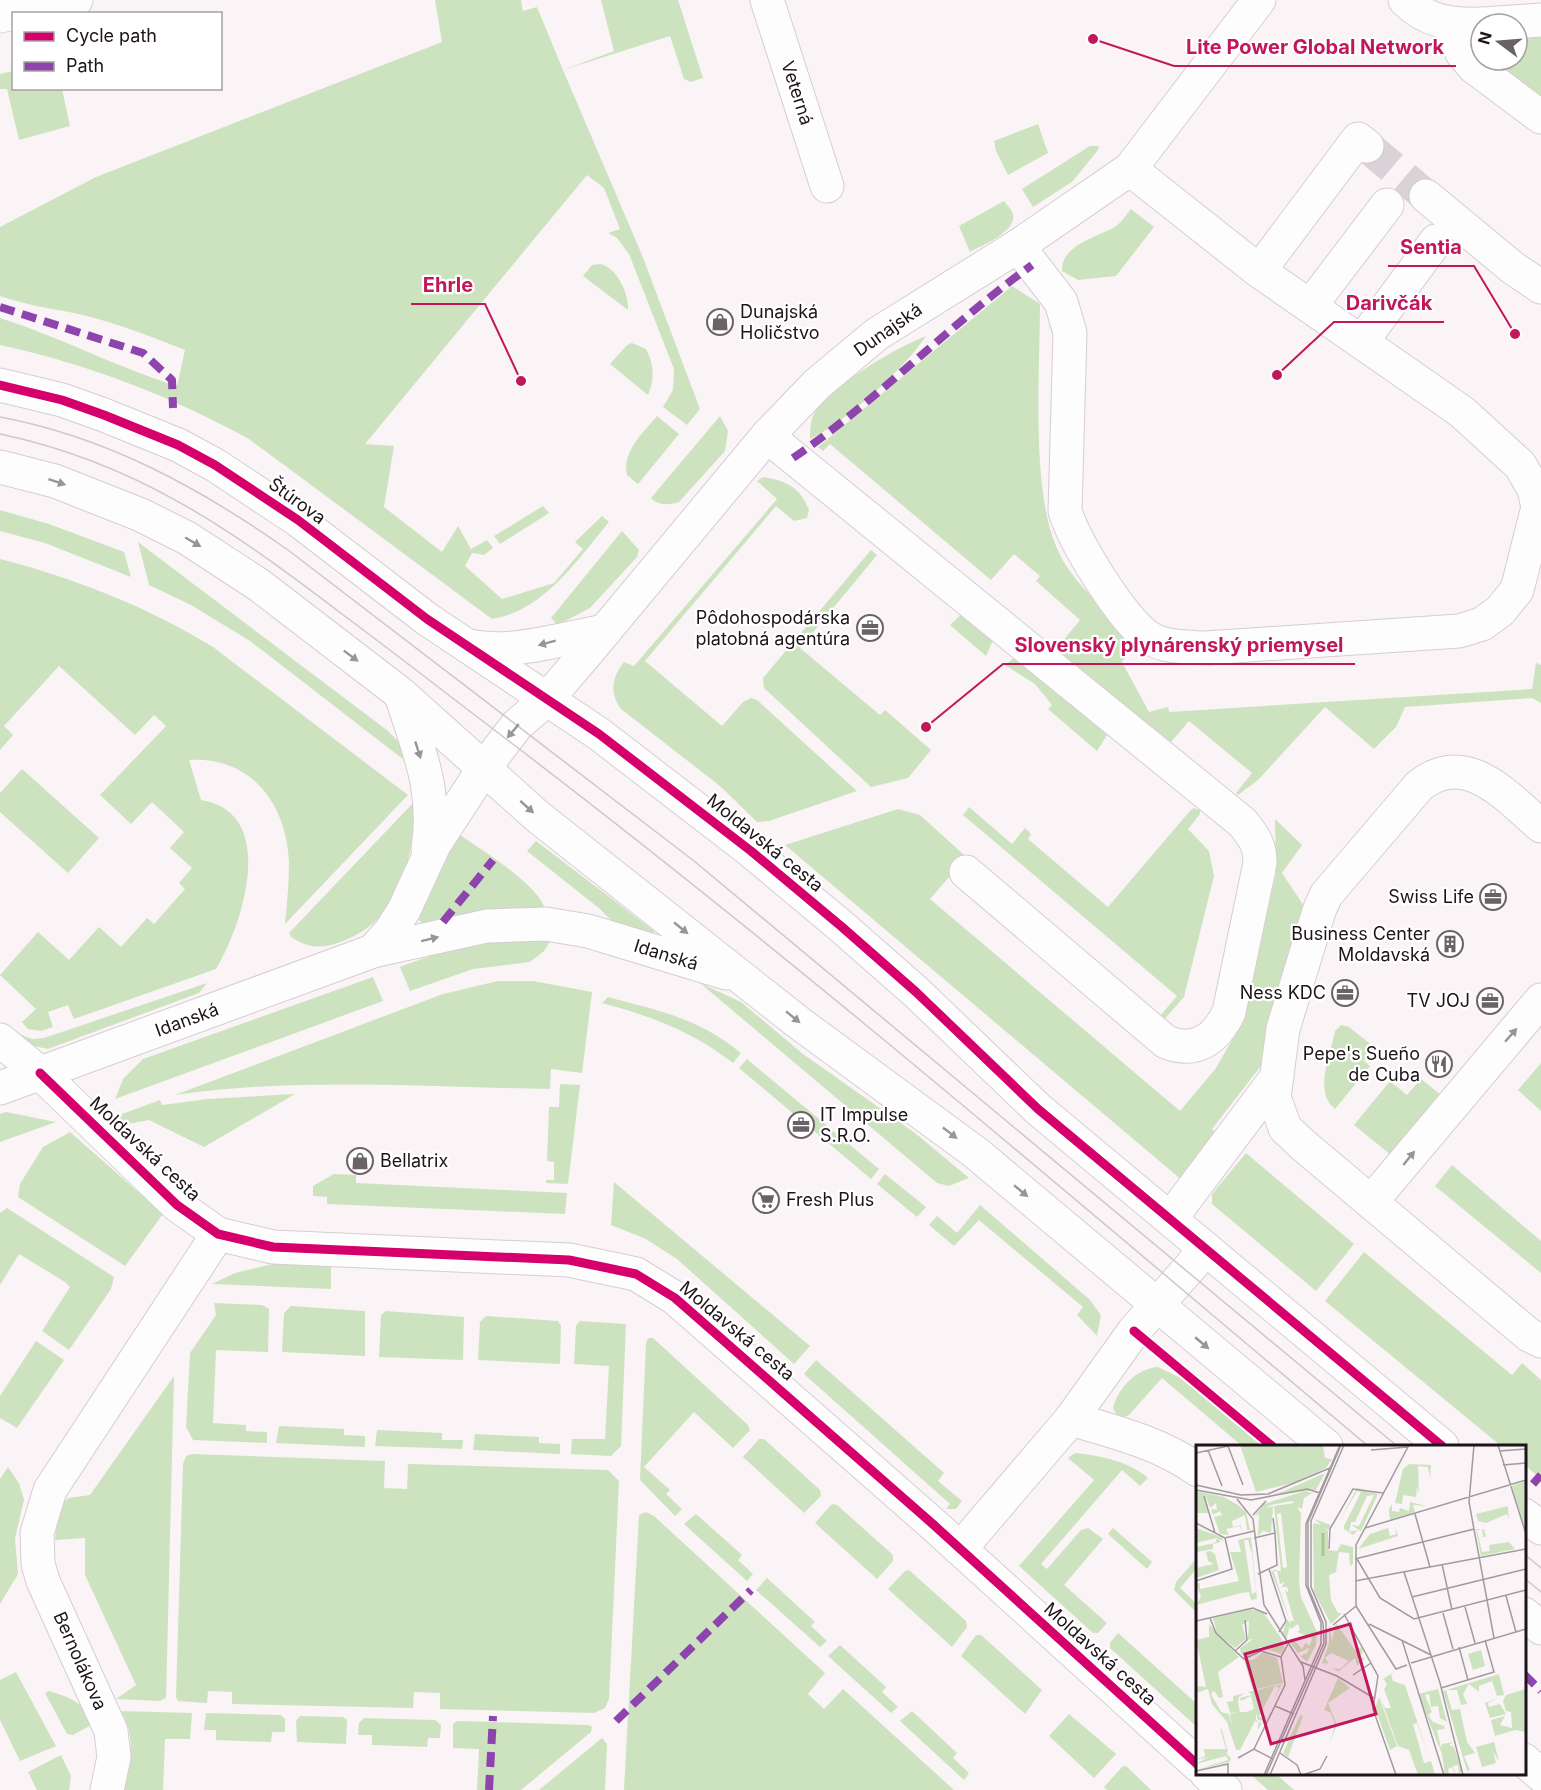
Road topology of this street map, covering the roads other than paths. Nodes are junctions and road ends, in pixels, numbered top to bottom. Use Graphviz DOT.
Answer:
graph roads {
  1 [pos="76,0"];
  2 [pos="767,0"];
  3 [pos="1259,0"];
  4 [pos="1405,0"];
  5 [pos="19,12"];
  6 [pos="1469,24"];
  7 [pos="1469,33"];
  8 [pos="1469,62"];
  9 [pos="1479,72"];
  10 [pos="1541,117"];
  11 [pos="1367,146"];
  12 [pos="1130,169"];
  13 [pos="827,186"];
  14 [pos="1426,196"];
  15 [pos="1387,205"];
  16 [pos="1436,241"];
  17 [pos="1018,246"];
  18 [pos="1259,271"];
  19 [pos="1541,287"];
  20 [pos="1311,305"];
  21 [pos="1363,340"];
  22 [pos="0,385"];
  23 [pos="767,436"];
  24 [pos="0,467"];
  25 [pos="605,632"];
  26 [pos="467,646"];
  27 [pos="401,694"];
  28 [pos="547,699"];
  29 [pos="484,768"];
  30 [pos="1541,825"];
  31 [pos="426,861"];
  32 [pos="966,872"];
  33 [pos="373,951"];
  34 [pos="747,980"];
  35 [pos="1534,1003"];
  36 [pos="0,1040"];
  37 [pos="40,1073"];
  38 [pos="1277,1077"];
  39 [pos="0,1088"];
  40 [pos="1371,1202"];
  41 [pos="1171,1218"];
  42 [pos="218,1234"];
  43 [pos="1206,1248"];
  44 [pos="1157,1305"];
  45 [pos="1541,1341"];
  46 [pos="1071,1419"];
  47 [pos="1325,1445"];
  48 [pos="1441,1445"];
  49 [pos="1196,1469"];
  50 [pos="1526,1517"];
  51 [pos="1541,1528"];
  52 [pos="960,1549"];
  53 [pos="1526,1616"];
  54 [pos="1541,1628"];
  55 [pos="1526,1762"];
  56 [pos="1196,1764"];
  57 [pos="1209,1775"];
  58 [pos="1541,1775"];
  59 [pos="107,1790"];
  60 [pos="1224,1790"];
  1 -- 5 [label="street"];
  2 -- 13 [label="street, Veterná"];
  3 -- 12 [label="street, Dunajská"];
  4 -- 6 [label="street"];
  7 -- 8 [label="street"];
  9 -- 10 [label="street"];
  11 -- 18 [label="street"];
  12 -- 17 [label="street, Dunajská"];
  12 -- 18 [label="street"];
  14 -- 19 [label="street"];
  15 -- 20 [label="street"];
  16 -- 21 [label="street"];
  17 -- 21 [label="street"];
  17 -- 23 [label="street, Dunajská"];
  18 -- 20 [label="street"];
  20 -- 21 [label="street"];
  22 -- 26 [label="street, Štúrova"];
  23 -- 25 [label="street, Dunajská"];
  23 -- 32 [label="street"];
  24 -- 27 [label="street, one-way"];
  25 -- 26 [label="street, one-way"];
  25 -- 28 [label="street, Dunajská"];
  26 -- 28 [label="street, Štúrova"];
  27 -- 29 [label="street"];
  27 -- 31 [label="street, Idanská, one-way"];
  28 -- 29 [label="street, Dunajská, one-way"];
  28 -- 41 [label="street, Moldavská cesta"];
  29 -- 31 [label="street, Idanská"];
  29 -- 34 [label="street, one-way"];
  30 -- 38 [label="street"];
  31 -- 33 [label="street, Idanská"];
  33 -- 34 [label="street, Idanská, one-way"];
  33 -- 37 [label="street, Idanská"];
  34 -- 44 [label="street, one-way"];
  40 -- 35 [label="street, one-way"];
  36 -- 37 [label="street, Moldavská cesta"];
  37 -- 39 [label="street, Idanská"];
  37 -- 42 [label="street, Moldavská cesta"];
  38 -- 40 [label="street"];
  38 -- 41 [label="street"];
  40 -- 45 [label="street"];
  41 -- 43 [label="street, Moldavská cesta"];
  42 -- 52 [label="street, Moldavská cesta"];
  42 -- 59 [label="street, Bernolákova"];
  43 -- 44 [label="street"];
  43 -- 48 [label="street, Moldavská cesta"];
  44 -- 46 [label="street"];
  44 -- 47 [label="street, one-way"];
  46 -- 49 [label="street"];
  46 -- 52 [label="street"];
  50 -- 51 [label="street"];
  52 -- 56 [label="street, Moldavská cesta"];
  53 -- 54 [label="street"];
  55 -- 58 [label="street"];
  57 -- 60 [label="street"];
}
